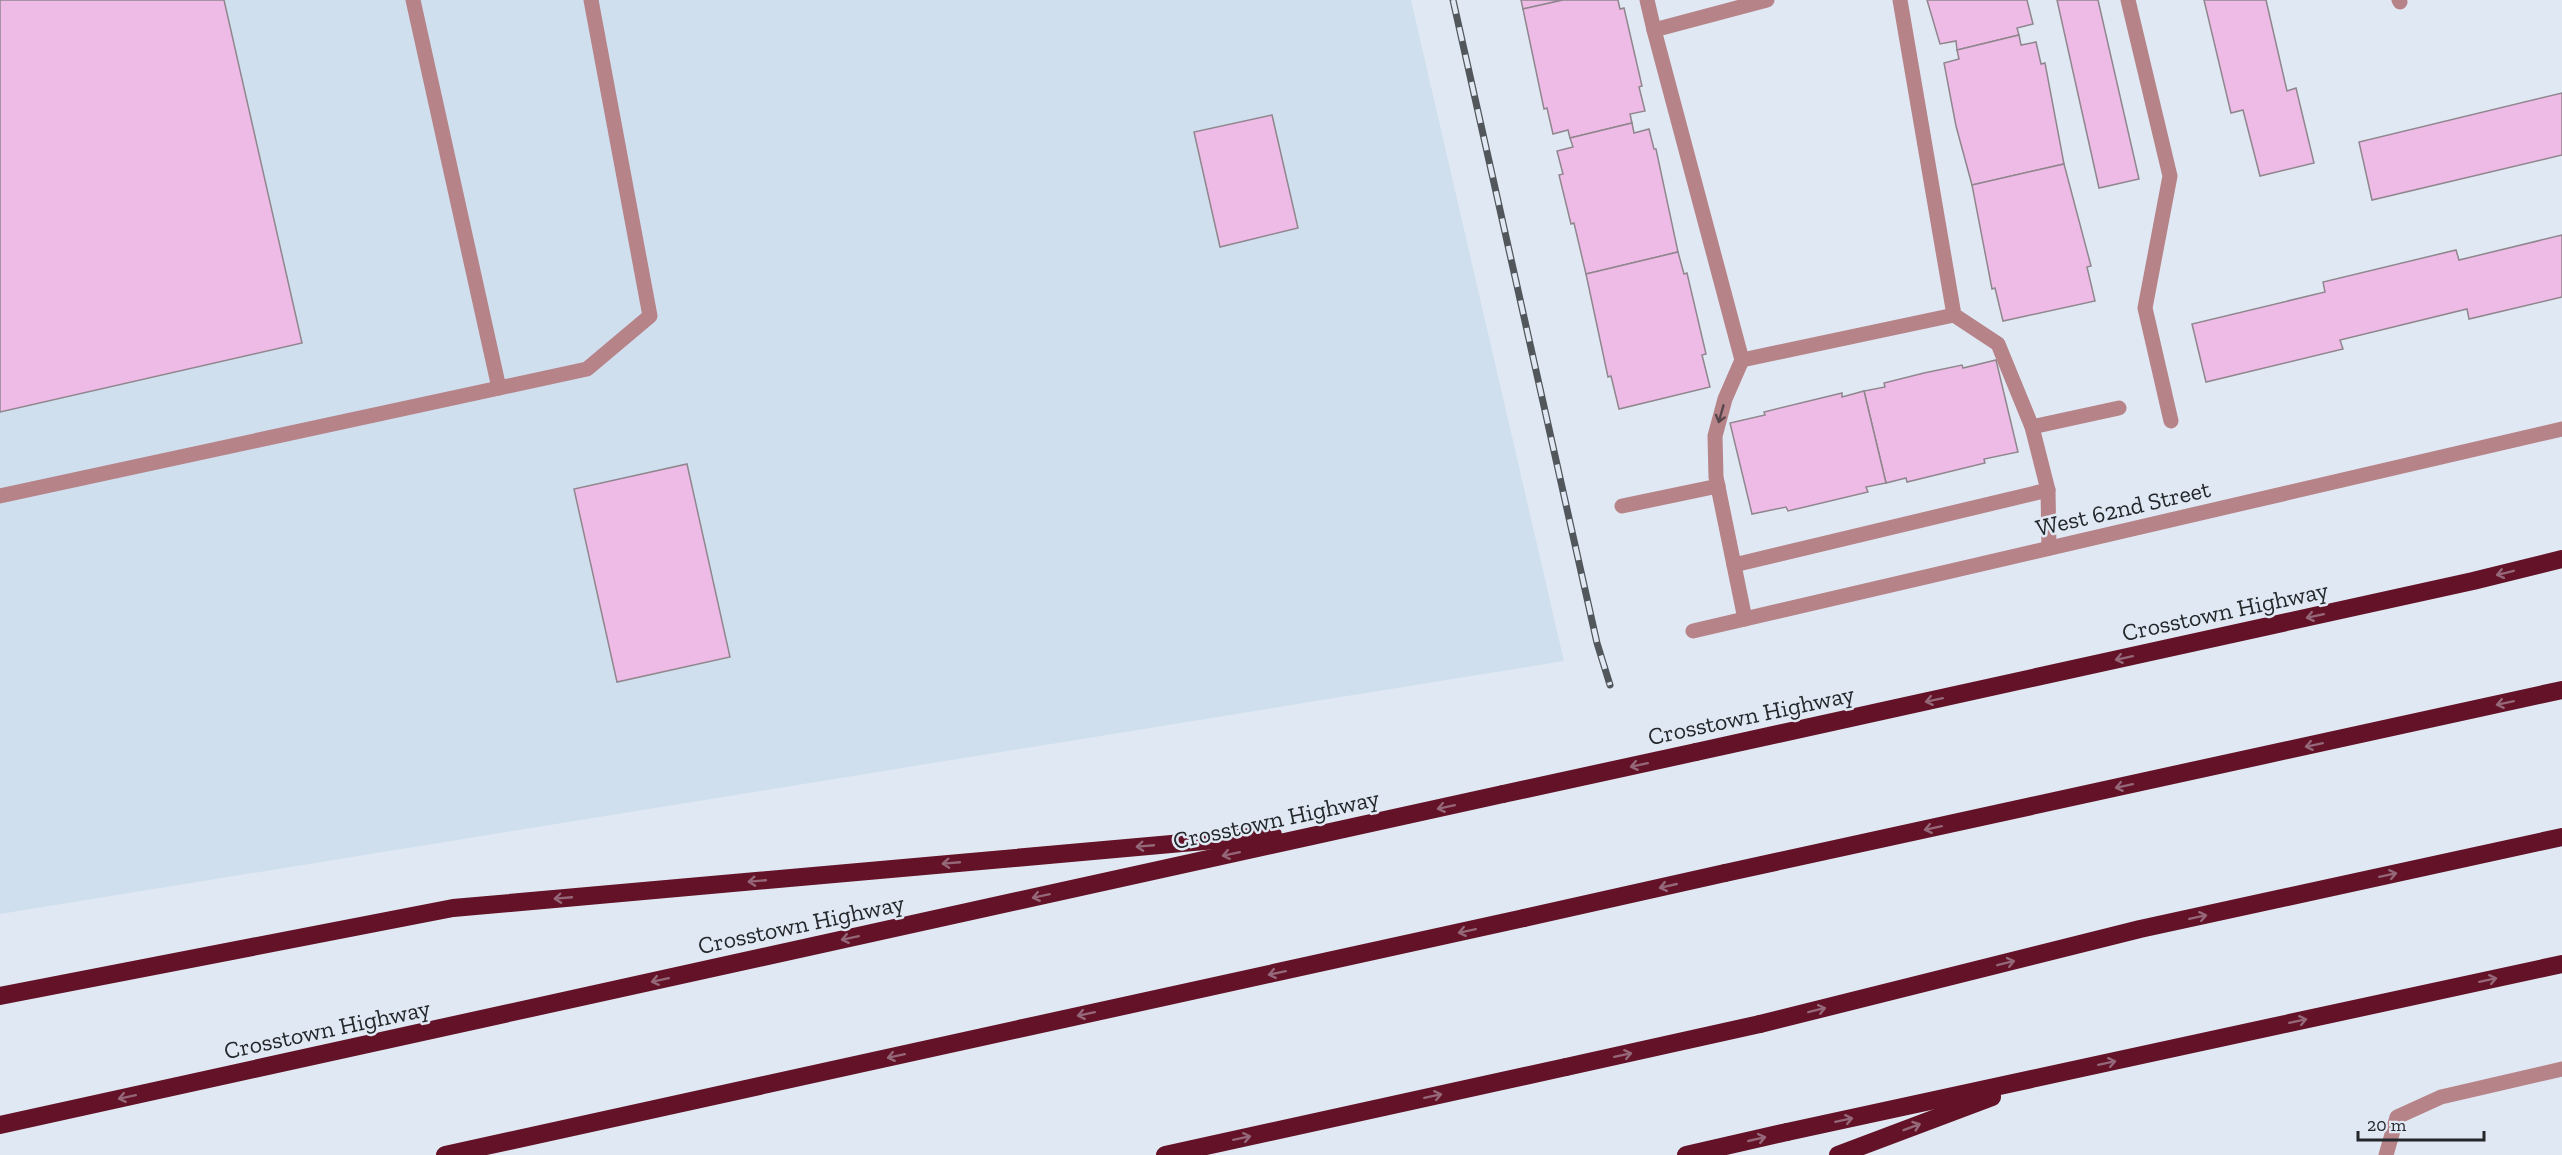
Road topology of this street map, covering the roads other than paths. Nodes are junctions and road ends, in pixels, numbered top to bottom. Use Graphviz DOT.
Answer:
graph roads {
  1 [pos="413,0"];
  2 [pos="591,0"];
  3 [pos="1647,0"];
  4 [pos="1767,0"];
  5 [pos="1900,0"];
  6 [pos="2128,0"];
  7 [pos="1654,30"];
  8 [pos="1954,315"];
  9 [pos="1742,360"];
  10 [pos="499,388"];
  11 [pos="2119,408"];
  12 [pos="2172,421"];
  13 [pos="2032,427"];
  14 [pos="2562,429"];
  15 [pos="1718,486"];
  16 [pos="2048,490"];
  17 [pos="0,496"];
  18 [pos="1622,506"];
  19 [pos="2049,548"];
  20 [pos="2562,559"];
  21 [pos="1734,565"];
  22 [pos="1745,619"];
  23 [pos="1693,631"];
  24 [pos="2562,690"];
  25 [pos="1350,828"];
  26 [pos="2562,837"];
  27 [pos="2562,964"];
  28 [pos="0,996"];
  29 [pos="2562,1069"];
  30 [pos="2050,1076"];
  31 [pos="0,1125"];
  32 [pos="445,1155"];
  33 [pos="1165,1155"];
  34 [pos="1686,1155"];
  35 [pos="1838,1155"];
  36 [pos="2386,1155"];
  1 -- 10 [label="street"];
  2 -- 10 [label="street"];
  3 -- 7 [label="street"];
  4 -- 7 [label="street"];
  5 -- 8 [label="street"];
  6 -- 12 [label="street"];
  7 -- 9 [label="street"];
  8 -- 9 [label="street"];
  8 -- 13 [label="street"];
  9 -- 15 [label="street, one-way"];
  10 -- 17 [label="street"];
  11 -- 13 [label="street"];
  13 -- 16 [label="street"];
  14 -- 19 [label="street, West 62nd Street"];
  15 -- 18 [label="street"];
  15 -- 21 [label="street"];
  16 -- 19 [label="street"];
  16 -- 21 [label="street"];
  19 -- 22 [label="street, West 62nd Street"];
  20 -- 25 [label="highway, Crosstown Highway, one-way, bridge"];
  21 -- 22 [label="street"];
  22 -- 23 [label="street, West 62nd Street"];
  24 -- 32 [label="highway, one-way, bridge"];
  25 -- 28 [label="highway, one-way"];
  25 -- 31 [label="highway, Crosstown Highway, one-way"];
  33 -- 26 [label="highway, one-way, bridge"];
  30 -- 27 [label="highway, one-way"];
  29 -- 36 [label="street"];
  34 -- 30 [label="highway, one-way, bridge"];
  35 -- 30 [label="highway, one-way"];
}
